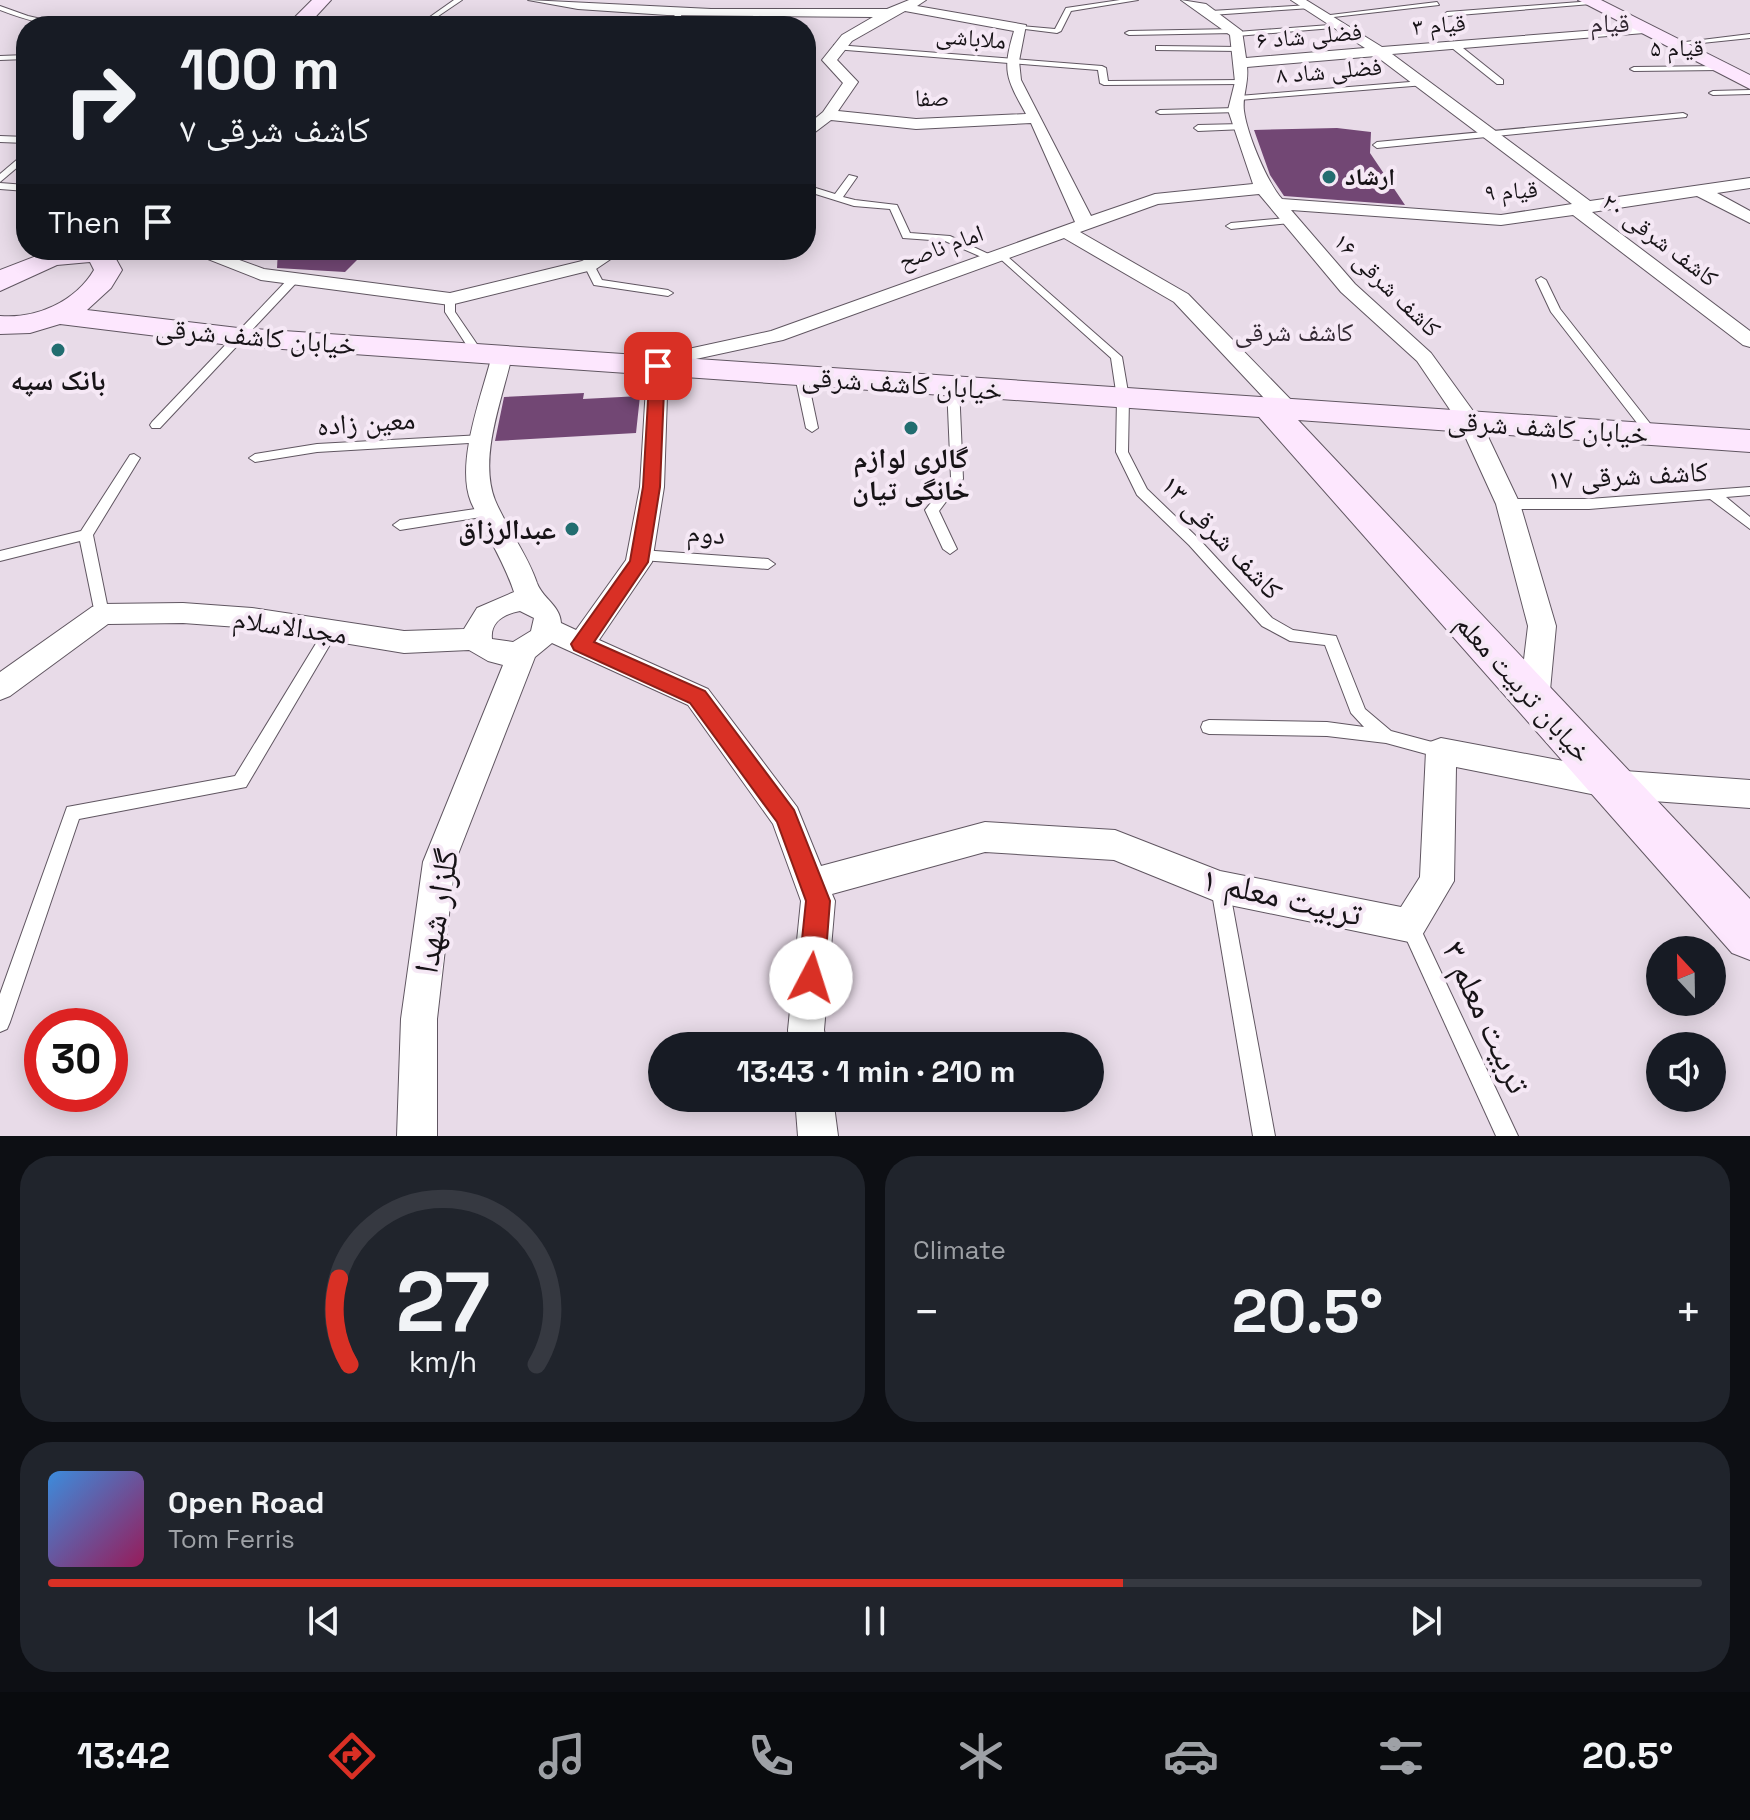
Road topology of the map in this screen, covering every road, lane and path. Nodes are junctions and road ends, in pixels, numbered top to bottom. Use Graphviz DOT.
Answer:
graph roads {
  1 [pos="322,0"];
  2 [pos="459,0"];
  3 [pos="534,0"];
  4 [pos="920,0"];
  5 [pos="1135,0"];
  6 [pos="1187,0"];
  7 [pos="1589,1"];
  8 [pos="1303,3"];
  9 [pos="608,4"];
  10 [pos="1437,4"];
  11 [pos="0,8"];
  12 [pos="896,10"];
  13 [pos="679,11"];
  14 [pos="1211,13"];
  15 [pos="1447,14"];
  16 [pos="21,16"];
  17 [pos="306,16"];
  18 [pos="435,16"];
  19 [pos="678,16"];
  20 [pos="726,16"];
  21 [pos="802,16"];
  22 [pos="1325,16"];
  23 [pos="1343,26"];
  24 [pos="1021,28"];
  25 [pos="1644,29"];
  26 [pos="1129,33"];
  27 [pos="1750,36"];
  28 [pos="1238,44"];
  29 [pos="1673,44"];
  30 [pos="1455,46"];
  31 [pos="837,47"];
  32 [pos="1159,48"];
  33 [pos="1380,52"];
  34 [pos="1012,61"];
  35 [pos="1720,68"];
  36 [pos="1634,69"];
  37 [pos="1242,82"];
  38 [pos="1500,82"];
  39 [pos="1422,83"];
  40 [pos="1750,83"];
  41 [pos="1750,92"];
  42 [pos="1713,93"];
  43 [pos="1238,104"];
  44 [pos="1160,112"];
  45 [pos="828,115"];
  46 [pos="1683,115"];
  47 [pos="1036,118"];
  48 [pos="816,125"];
  49 [pos="1242,127"];
  50 [pos="1198,128"];
  51 [pos="1493,136"];
  52 [pos="1377,145"];
  53 [pos="16,164"];
  54 [pos="852,177"];
  55 [pos="0,179"];
  56 [pos="1750,183"];
  57 [pos="816,191"];
  58 [pos="1701,191"];
  59 [pos="1269,196"];
  60 [pos="838,197"];
  61 [pos="1582,208"];
  62 [pos="1750,218"];
  63 [pos="1287,221"];
  64 [pos="1085,223"];
  65 [pos="1231,226"];
  66 [pos="1063,230"];
  67 [pos="995,255"];
  68 [pos="44,260"];
  69 [pos="104,260"];
  70 [pos="222,260"];
  71 [pos="598,260"];
  72 [pos="589,265"];
  73 [pos="6,275"];
  74 [pos="294,279"];
  75 [pos="1541,280"];
  76 [pos="668,293"];
  77 [pos="450,299"];
  78 [pos="43,319"];
  79 [pos="0,325"];
  80 [pos="238,337"];
  81 [pos="1750,341"];
  82 [pos="0,344"];
  83 [pos="490,354"];
  84 [pos="649,365"];
  85 [pos="801,376"];
  86 [pos="953,386"];
  87 [pos="1123,398"];
  88 [pos="1292,417"];
  89 [pos="1470,422"];
  90 [pos="156,425"];
  91 [pos="812,428"];
  92 [pos="1652,434"];
  93 [pos="482,439"];
  94 [pos="1750,441"];
  95 [pos="134,458"];
  96 [pos="255,458"];
  97 [pos="1750,491"];
  98 [pos="1714,495"];
  99 [pos="1508,504"];
  100 [pos="489,512"];
  101 [pos="1750,524"];
  102 [pos="400,525"];
  103 [pos="86,535"];
  104 [pos="950,549"];
  105 [pos="641,555"];
  106 [pos="0,556"];
  107 [pos="768,564"];
  108 [pos="531,602"];
  109 [pos="102,614"];
  110 [pos="548,629"];
  111 [pos="331,631"];
  112 [pos="477,639"];
  113 [pos="581,644"];
  114 [pos="523,651"];
  115 [pos="0,688"];
  116 [pos="1534,701"];
  117 [pos="1209,727"];
  118 [pos="1386,736"];
  119 [pos="1441,751"];
  120 [pos="1611,784"];
  121 [pos="1750,794"];
  122 [pos="812,884"];
  123 [pos="1220,887"];
  124 [pos="1409,925"];
  125 [pos="1750,935"];
  126 [pos="0,1022"];
  127 [pos="806,1032"];
  128 [pos="815,1112"];
  129 [pos="417,1136"];
  130 [pos="818,1136"];
  131 [pos="1264,1136"];
  132 [pos="1507,1136"];
  1 -- 17 [label="main road"];
  2 -- 18 [label="lane"];
  3 -- 9 [label="street"];
  4 -- 12 [label="street"];
  5 -- 24 [label="lane"];
  6 -- 14 [label="street"];
  7 -- 15 [label="lane"];
  7 -- 25 [label="main road"];
  8 -- 14 [label="lane"];
  8 -- 22 [label="street, کاشف شرقی ۲۰"];
  9 -- 13 [label="street"];
  10 -- 22 [label="lane"];
  11 -- 16 [label="lane"];
  12 -- 21 [label="street"];
  12 -- 24 [label="street"];
  12 -- 31 [label="street"];
  13 -- 19 [label="lane"];
  13 -- 20 [label="street"];
  14 -- 28 [label="street"];
  22 -- 23 [label="street, کاشف شرقی ۲۰"];
  23 -- 28 [label="lane"];
  23 -- 33 [label="street, کاشف شرقی ۲۰"];
  24 -- 34 [label="street"];
  25 -- 29 [label="main road"];
  25 -- 30 [label="street, قیام ۳"];
  26 -- 28 [label="lane"];
  27 -- 29 [label="lane"];
  28 -- 32 [label="lane"];
  28 -- 33 [label="street, فضلی شاد ۶"];
  28 -- 37 [label="street"];
  29 -- 35 [label="main road"];
  30 -- 33 [label="street, قیام ۳"];
  30 -- 38 [label="lane"];
  31 -- 34 [label="lane, ملاباشی"];
  31 -- 45 [label="street"];
  33 -- 39 [label="street, کاشف شرقی ۲۰"];
  34 -- 37 [label="lane, ملاباشی"];
  34 -- 47 [label="street"];
  35 -- 36 [label="lane, قیام ۵"];
  35 -- 40 [label="main road"];
  37 -- 43 [label="street"];
  39 -- 43 [label="lane, فضلی شاد ۸"];
  39 -- 51 [label="street, کاشف شرقی ۲۰"];
  41 -- 42 [label="lane"];
  43 -- 44 [label="lane, فضلی شاد ۸"];
  43 -- 49 [label="street, کاشف شرقی ۱۶"];
  45 -- 47 [label="street, صفا"];
  45 -- 48 [label="street"];
  46 -- 51 [label="lane"];
  47 -- 64 [label="street"];
  49 -- 50 [label="lane"];
  49 -- 59 [label="street, کاشف شرقی ۱۶"];
  51 -- 52 [label="lane"];
  51 -- 61 [label="street, کاشف شرقی ۲۰"];
  53 -- 55 [label="lane"];
  54 -- 60 [label="lane"];
  56 -- 58 [label="street, قیام ۹"];
  57 -- 60 [label="lane"];
  58 -- 61 [label="street, قیام ۹"];
  58 -- 62 [label="street"];
  59 -- 61 [label="street, قیام ۹"];
  59 -- 63 [label="street, کاشف شرقی ۱۶"];
  59 -- 64 [label="street, امام ناصح"];
  60 -- 67 [label="lane"];
  61 -- 81 [label="street, کاشف شرقی ۲۰"];
  63 -- 65 [label="lane"];
  63 -- 89 [label="street, کاشف شرقی ۱۶"];
  64 -- 66 [label="street, امام ناصح"];
  66 -- 67 [label="street, امام ناصح"];
  66 -- 88 [label="street"];
  67 -- 84 [label="street, امام ناصح"];
  67 -- 87 [label="lane"];
  68 -- 73 [label="main road"];
  69 -- 78 [label="main road"];
  70 -- 74 [label="street"];
  71 -- 72 [label="street"];
  72 -- 76 [label="lane"];
  72 -- 77 [label="street"];
  74 -- 77 [label="street"];
  74 -- 80 [label="lane"];
  75 -- 92 [label="lane"];
  77 -- 83 [label="lane"];
  78 -- 79 [label="main road, خیابان کاشف شرقی"];
  78 -- 80 [label="main road, خیابان کاشف شرقی"];
  78 -- 82 [label="main road"];
  80 -- 83 [label="main road, خیابان کاشف شرقی"];
  80 -- 90 [label="lane"];
  83 -- 84 [label="main road, خیابان کاشف شرقی"];
  83 -- 93 [label="street"];
  84 -- 85 [label="main road, خیابان کاشف شرقی"];
  84 -- 105 [label="street"];
  85 -- 86 [label="main road, خیابان کاشف شرقی"];
  85 -- 91 [label="lane"];
  86 -- 87 [label="main road, خیابان کاشف شرقی"];
  86 -- 104 [label="lane"];
  87 -- 88 [label="main road, خیابان کاشف شرقی"];
  87 -- 118 [label="lane, کاشف شرقی ۱۳"];
  88 -- 89 [label="main road, خیابان کاشف شرقی"];
  88 -- 116 [label="main road, خیابان تربیت معلم"];
  89 -- 92 [label="main road, خیابان کاشف شرقی"];
  89 -- 99 [label="street, کاشف شرقی ۱۶"];
  92 -- 94 [label="main road, خیابان کاشف شرقی"];
  93 -- 96 [label="lane, معین زاده"];
  93 -- 100 [label="street"];
  95 -- 103 [label="lane"];
  97 -- 98 [label="lane, کاشف شرقی ۱۷"];
  98 -- 99 [label="lane, کاشف شرقی ۱۷"];
  98 -- 101 [label="lane"];
  99 -- 116 [label="street, کاشف شرقی ۱۶"];
  100 -- 102 [label="lane"];
  100 -- 108 [label="street"];
  103 -- 106 [label="lane"];
  103 -- 109 [label="lane"];
  105 -- 107 [label="lane, دوم"];
  105 -- 113 [label="street"];
  108 -- 110 [label="street"];
  108 -- 112 [label="street"];
  109 -- 111 [label="street, مجدالاسلام"];
  109 -- 115 [label="street"];
  110 -- 113 [label="street"];
  110 -- 114 [label="street"];
  111 -- 112 [label="street, مجدالاسلام"];
  111 -- 126 [label="lane"];
  112 -- 114 [label="street"];
  113 -- 122 [label="street"];
  114 -- 129 [label="street, گلزار شهدا"];
  116 -- 120 [label="main road, خیابان تربیت معلم"];
  117 -- 118 [label="lane"];
  118 -- 119 [label="lane, کاشف شرقی ۱۳"];
  119 -- 120 [label="street"];
  119 -- 124 [label="street"];
  120 -- 121 [label="street"];
  120 -- 125 [label="main road, خیابان تربیت معلم"];
  122 -- 123 [label="street, تربیت معلم ۱"];
  122 -- 127 [label="street"];
  123 -- 124 [label="street, تربیت معلم ۱"];
  123 -- 131 [label="lane"];
  124 -- 132 [label="lane, تربیت معلم ۳"];
  128 -- 130 [label="street"];
}
